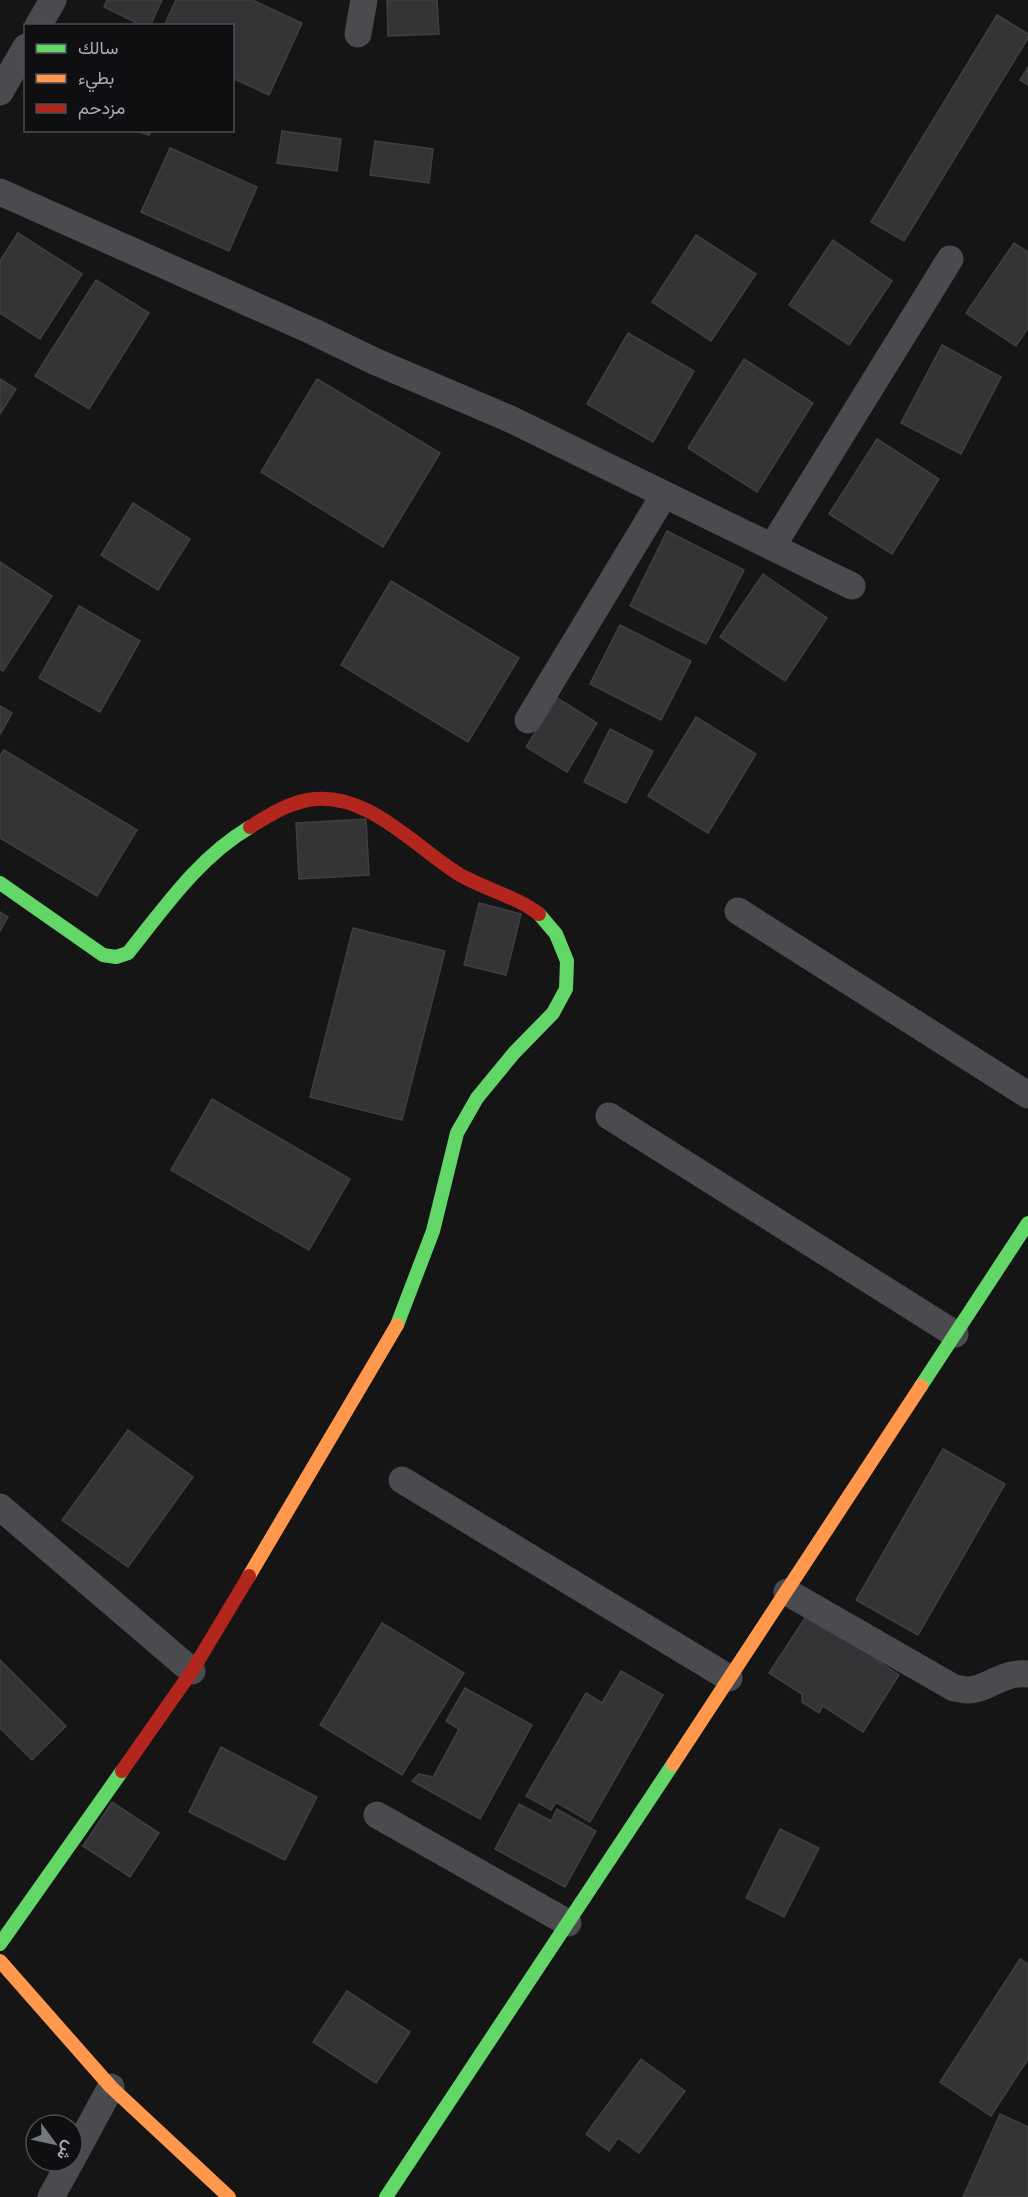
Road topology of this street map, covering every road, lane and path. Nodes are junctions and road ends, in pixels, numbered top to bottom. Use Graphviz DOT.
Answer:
graph roads {
  1 [pos="52,0"];
  2 [pos="364,0"];
  3 [pos="39,24"];
  4 [pos="358,34"];
  5 [pos="24,50"];
  6 [pos="0,92"];
  7 [pos="0,192"];
  8 [pos="950,259"];
  9 [pos="664,495"];
  10 [pos="772,548"];
  11 [pos="852,586"];
  12 [pos="528,720"];
  13 [pos="0,883"];
  14 [pos="738,911"];
  15 [pos="1028,1095"];
  16 [pos="609,1116"];
  17 [pos="1028,1223"];
  18 [pos="955,1334"];
  19 [pos="402,1480"];
  20 [pos="0,1507"];
  21 [pos="787,1592"];
  22 [pos="192,1671"];
  23 [pos="1028,1674"];
  24 [pos="729,1678"];
  25 [pos="377,1815"];
  26 [pos="568,1923"];
  27 [pos="0,1944"];
  28 [pos="0,1961"];
  29 [pos="111,2088"];
  30 [pos="84,2137"];
  31 [pos="64,2173"];
  32 [pos="51,2197"];
  33 [pos="229,2197"];
  34 [pos="386,2197"];
  1 -- 3 [label="street"];
  2 -- 4 [label="street"];
  5 -- 6 [label="street"];
  7 -- 9 [label="street"];
  8 -- 10 [label="street"];
  9 -- 10 [label="street"];
  9 -- 12 [label="street"];
  10 -- 11 [label="street"];
  13 -- 22 [label="street"];
  14 -- 15 [label="street"];
  16 -- 18 [label="street"];
  17 -- 18 [label="street"];
  18 -- 21 [label="street"];
  19 -- 24 [label="street"];
  20 -- 22 [label="street"];
  21 -- 23 [label="street"];
  21 -- 24 [label="street"];
  22 -- 27 [label="street"];
  24 -- 26 [label="street"];
  25 -- 26 [label="street"];
  26 -- 34 [label="street"];
  28 -- 29 [label="street"];
  29 -- 30 [label="street"];
  29 -- 33 [label="street"];
  31 -- 32 [label="street"];
}
